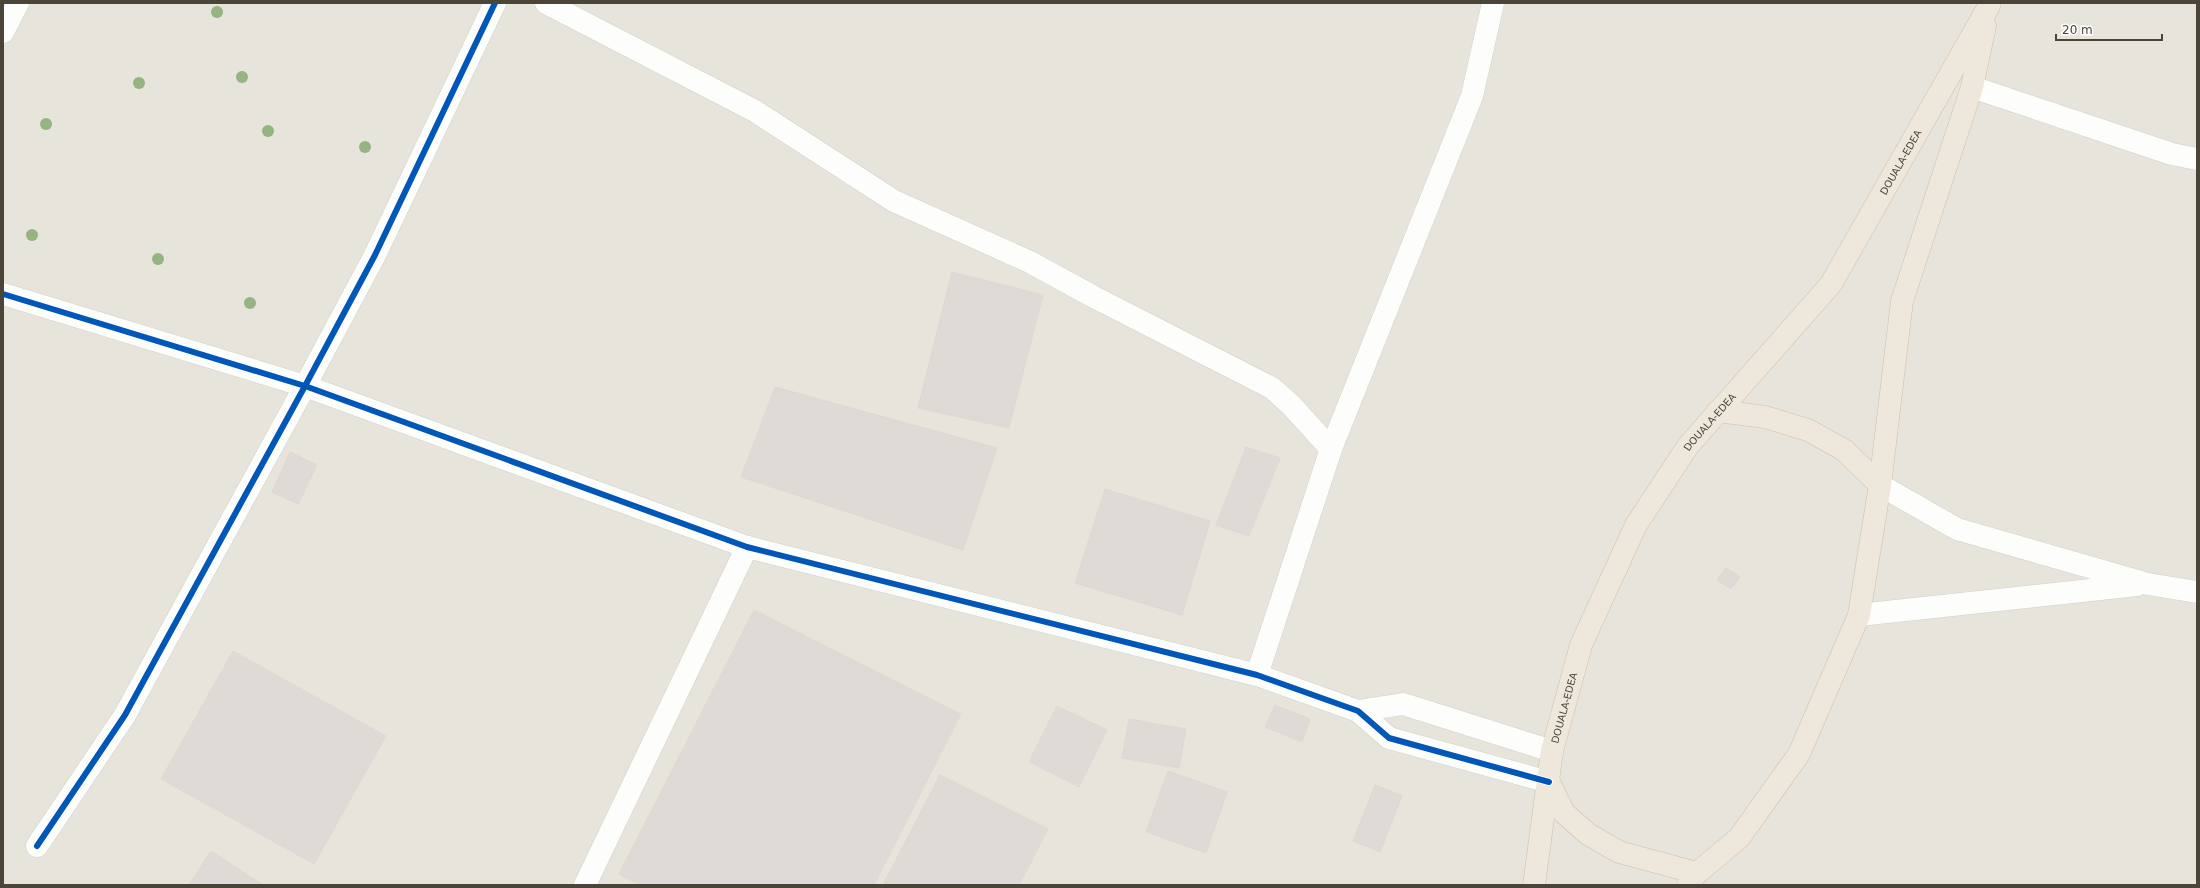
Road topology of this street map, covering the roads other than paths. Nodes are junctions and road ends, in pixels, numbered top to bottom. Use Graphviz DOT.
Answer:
graph roads {
  1 [pos="18,3"];
  2 [pos="495,3"];
  3 [pos="546,3"];
  4 [pos="1493,3"];
  5 [pos="1990,4"];
  6 [pos="3,32"];
  7 [pos="1972,87"];
  8 [pos="2197,159"];
  9 [pos="3,294"];
  10 [pos="305,386"];
  11 [pos="1718,412"];
  12 [pos="1330,449"];
  13 [pos="1880,485"];
  14 [pos="747,547"];
  15 [pos="2148,584"];
  16 [pos="2197,592"];
  17 [pos="1859,615"];
  18 [pos="1257,675"];
  19 [pos="1358,711"];
  20 [pos="1552,751"];
  21 [pos="1549,782"];
  22 [pos="37,846"];
  23 [pos="1693,879"];
  24 [pos="585,885"];
  25 [pos="1534,885"];
  1 -- 6 [label="street"];
  2 -- 10 [label="street"];
  3 -- 12 [label="street"];
  4 -- 12 [label="street"];
  5 -- 7 [label="highway, DOUALA-EDEA"];
  5 -- 11 [label="highway, DOUALA-EDEA"];
  7 -- 8 [label="street"];
  7 -- 13 [label="highway, DOUALA-EDEA"];
  9 -- 10 [label="street"];
  10 -- 14 [label="street"];
  10 -- 22 [label="street"];
  11 -- 13 [label="highway"];
  11 -- 20 [label="highway, DOUALA-EDEA"];
  12 -- 18 [label="street"];
  13 -- 15 [label="street"];
  13 -- 17 [label="highway, DOUALA-EDEA"];
  14 -- 18 [label="street"];
  14 -- 24 [label="street"];
  15 -- 16 [label="street"];
  15 -- 17 [label="street"];
  17 -- 23 [label="highway, DOUALA-EDEA"];
  18 -- 19 [label="street"];
  19 -- 20 [label="street"];
  19 -- 21 [label="street"];
  20 -- 21 [label="highway, DOUALA-EDEA"];
  21 -- 23 [label="highway"];
  21 -- 25 [label="highway, DOUALA-EDEA"];
}
